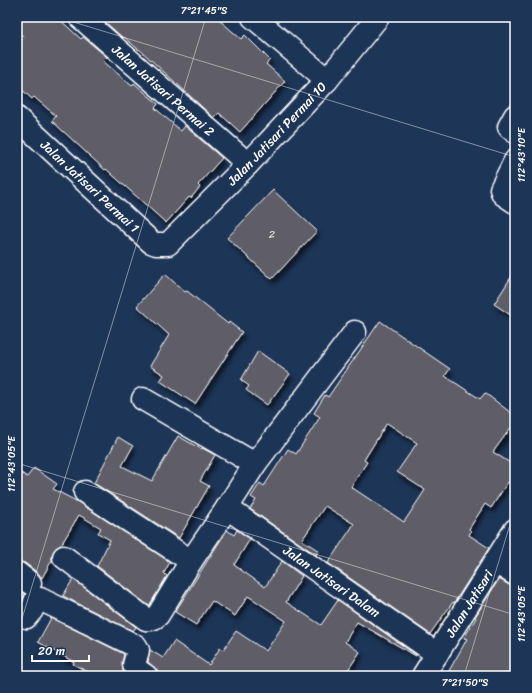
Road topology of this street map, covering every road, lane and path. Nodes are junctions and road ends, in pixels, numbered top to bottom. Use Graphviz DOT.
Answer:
graph roads {
  1 [pos="80,17"];
  2 [pos="253,17"];
  3 [pos="378,17"];
  4 [pos="327,80"];
  5 [pos="515,116"];
  6 [pos="17,118"];
  7 [pos="515,132"];
  8 [pos="515,161"];
  9 [pos="248,164"];
  10 [pos="515,202"];
  11 [pos="168,244"];
  12 [pos="355,332"];
  13 [pos="144,399"];
  14 [pos="254,464"];
  15 [pos="85,492"];
  16 [pos="227,508"];
  17 [pos="515,530"];
  18 [pos="64,557"];
  19 [pos="192,561"];
  20 [pos="495,562"];
  21 [pos="515,574"];
  22 [pos="17,614"];
  23 [pos="437,654"];
  24 [pos="146,676"];
  25 [pos="424,676"];
  1 -- 9 [label="street, Jalan Jatisari Permai 2"];
  2 -- 4 [label="street"];
  3 -- 4 [label="street, Jalan Jatisari Permai 10"];
  4 -- 9 [label="street, Jalan Jatisari Permai 10"];
  5 -- 7 [label="street"];
  6 -- 11 [label="street, Jalan Jatisari Permai 1"];
  8 -- 10 [label="street"];
  9 -- 11 [label="street, Jalan Jatisari Permai 10"];
  12 -- 14 [label="street"];
  13 -- 14 [label="street"];
  14 -- 16 [label="street"];
  15 -- 19 [label="street"];
  16 -- 19 [label="street"];
  16 -- 23 [label="street, Jalan Jatisari Dalam"];
  17 -- 20 [label="street, Jalan Jatisari"];
  18 -- 19 [label="street"];
  20 -- 21 [label="street"];
  20 -- 23 [label="street, Jalan Jatisari"];
  22 -- 24 [label="street"];
  23 -- 25 [label="street, Jalan Jatisari"];
}
